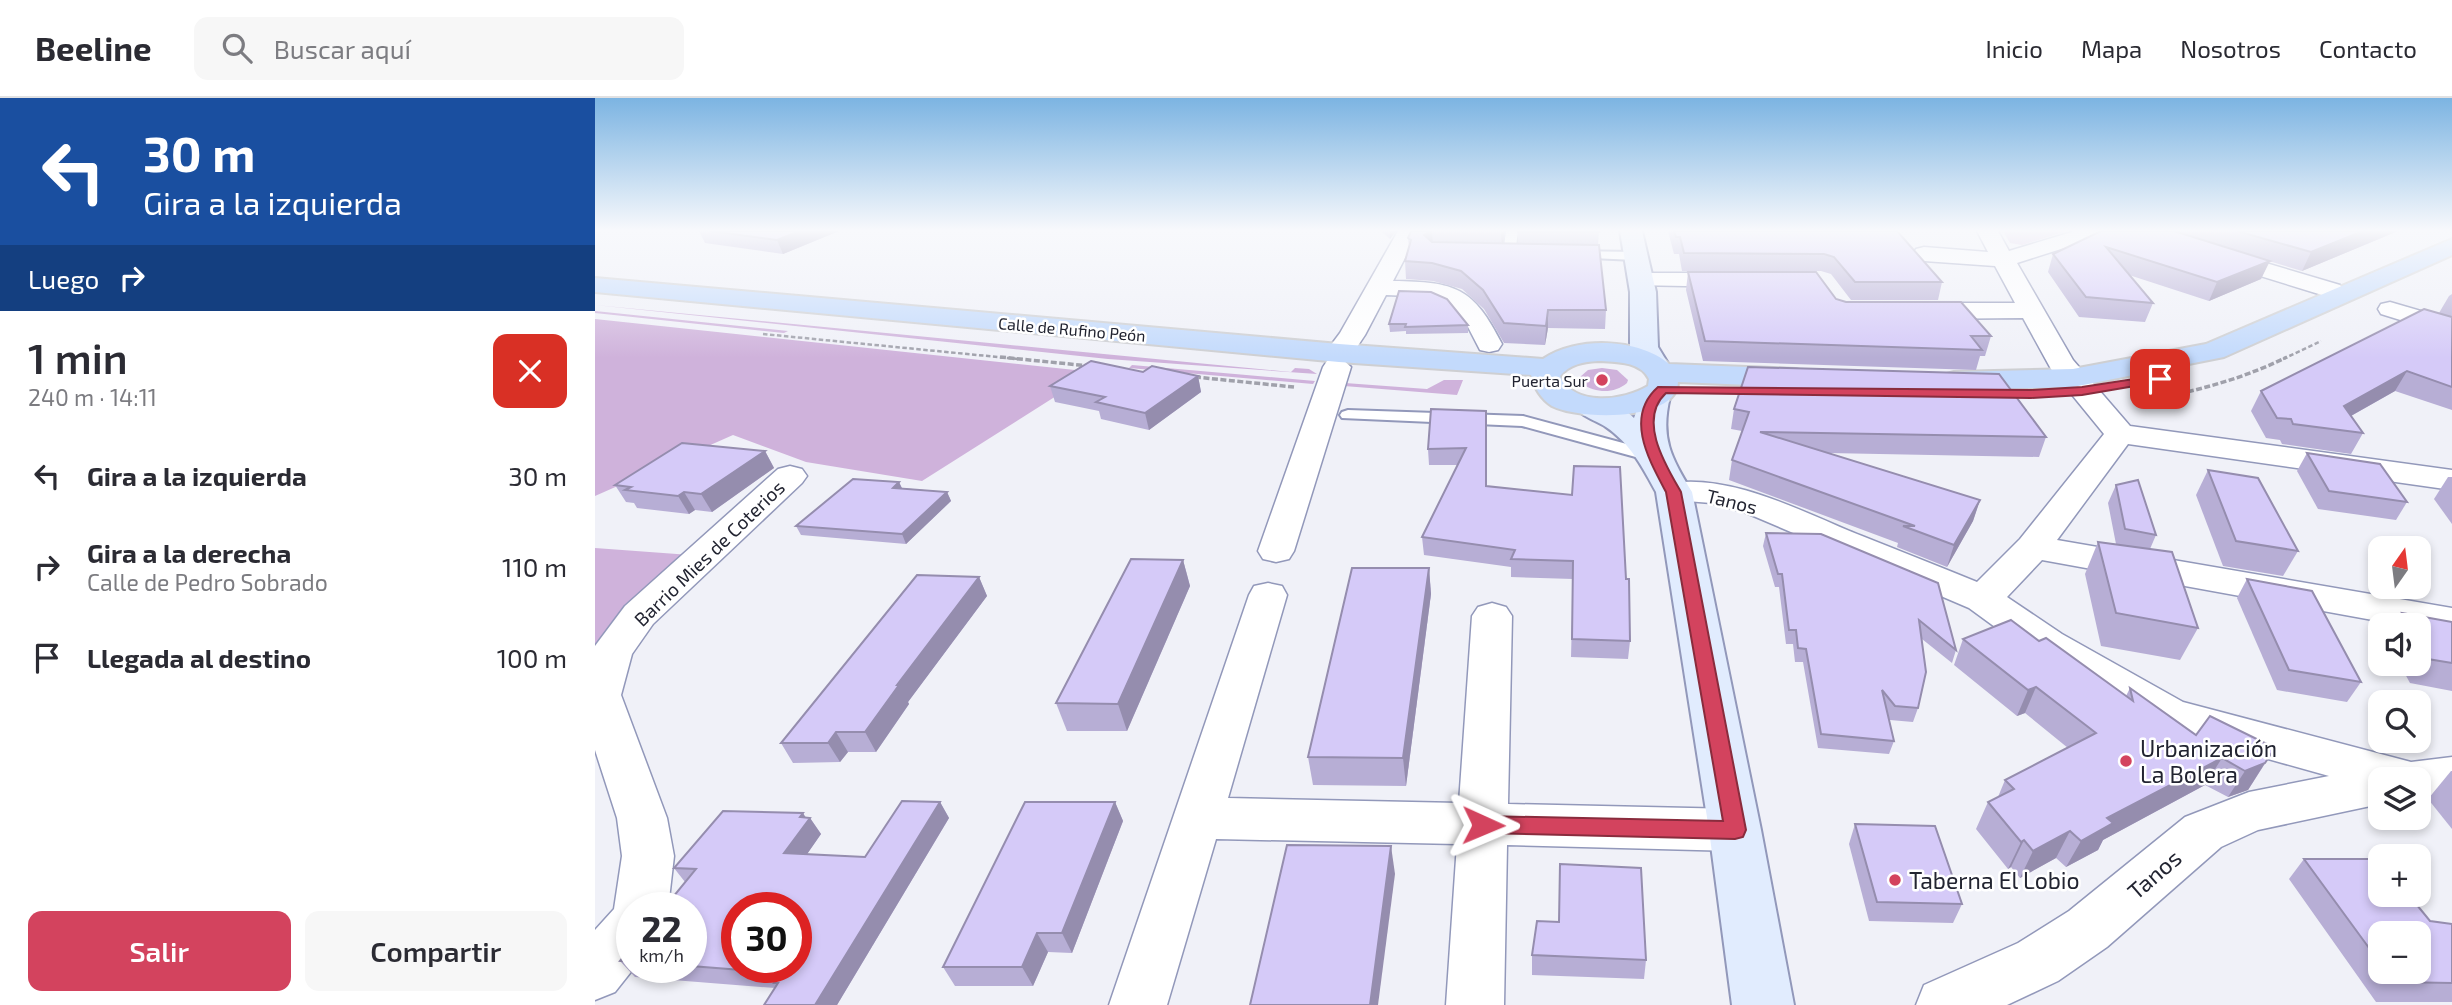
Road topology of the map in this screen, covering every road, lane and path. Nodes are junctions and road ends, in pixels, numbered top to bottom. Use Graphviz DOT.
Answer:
graph roads {
  1 [pos="1385,273"];
  2 [pos="1638,273"];
  3 [pos="1686,273"];
  4 [pos="2011,273"];
  5 [pos="2275,273"];
  6 [pos="2390,273"];
  7 [pos="2427,273"];
  8 [pos="1755,281"];
  9 [pos="595,285"];
  10 [pos="1377,288"];
  11 [pos="2330,290"];
  12 [pos="595,296"];
  13 [pos="2390,309"];
  14 [pos="2030,310"];
  15 [pos="1900,311"];
  16 [pos="1642,327"];
  17 [pos="2452,328"];
  18 [pos="761,333"];
  19 [pos="1489,344"];
  20 [pos="1598,352"];
  21 [pos="1094,367"];
  22 [pos="1335,370"];
  23 [pos="1548,376"];
  24 [pos="1191,377"];
  25 [pos="1659,381"];
  26 [pos="2077,384"];
  27 [pos="1824,385"];
  28 [pos="1932,387"];
  29 [pos="1590,406"];
  30 [pos="1348,415"];
  31 [pos="2120,434"];
  32 [pos="1660,467"];
  33 [pos="790,476"];
  34 [pos="2452,480"];
  35 [pos="2033,547"];
  36 [pos="1276,551"];
  37 [pos="1268,595"];
  38 [pos="1983,599"];
  39 [pos="1492,616"];
  40 [pos="2452,621"];
  41 [pos="2368,769"];
  42 [pos="2452,776"];
  43 [pos="2431,778"];
  44 [pos="2368,787"];
  45 [pos="1197,818"];
  46 [pos="1483,825"];
  47 [pos="1735,830"];
  48 [pos="644,892"];
  49 [pos="616,947"];
  50 [pos="595,973"];
  51 [pos="1138,1005"];
  52 [pos="1475,1005"];
  53 [pos="1763,1005"];
  54 [pos="1945,1005"];
  1 -- 10 [label="street"];
  2 -- 16 [label="street"];
  3 -- 8 [label="street"];
  4 -- 14 [label="street"];
  5 -- 11 [label="street"];
  6 -- 26 [label="main road"];
  7 -- 26 [label="main road"];
  9 -- 22 [label="main road, Calle de Rufino Peón"];
  10 -- 19 [label="street"];
  10 -- 22 [label="street"];
  12 -- 22 [label="main road, Calle de Rufino Peón"];
  13 -- 17 [label="street"];
  14 -- 15 [label="street"];
  14 -- 26 [label="street"];
  16 -- 20 [label="street"];
  16 -- 25 [label="street"];
  18 -- 21 [label="path"];
  20 -- 23 [label="main road"];
  20 -- 25 [label="main road"];
  22 -- 23 [label="main road, Calle de Rufino Peón"];
  22 -- 24 [label="path"];
  22 -- 36 [label="street"];
  23 -- 29 [label="main road"];
  25 -- 27 [label="main road"];
  25 -- 29 [label="main road"];
  25 -- 32 [label="street"];
  26 -- 28 [label="main road"];
  26 -- 31 [label="street"];
  29 -- 32 [label="street"];
  30 -- 32 [label="lane"];
  31 -- 34 [label="street"];
  31 -- 35 [label="street"];
  32 -- 38 [label="street, Tanos"];
  32 -- 47 [label="street"];
  33 -- 48 [label="street, Barrio Mies de Coterios"];
  35 -- 38 [label="street"];
  35 -- 40 [label="street"];
  37 -- 45 [label="street"];
  38 -- 41 [label="street, Tanos"];
  39 -- 46 [label="street"];
  42 -- 43 [label="street"];
  44 -- 54 [label="street, Tanos"];
  45 -- 46 [label="street"];
  45 -- 51 [label="street"];
  46 -- 47 [label="street"];
  46 -- 52 [label="street"];
  47 -- 53 [label="street"];
  49 -- 50 [label="street"];
}
